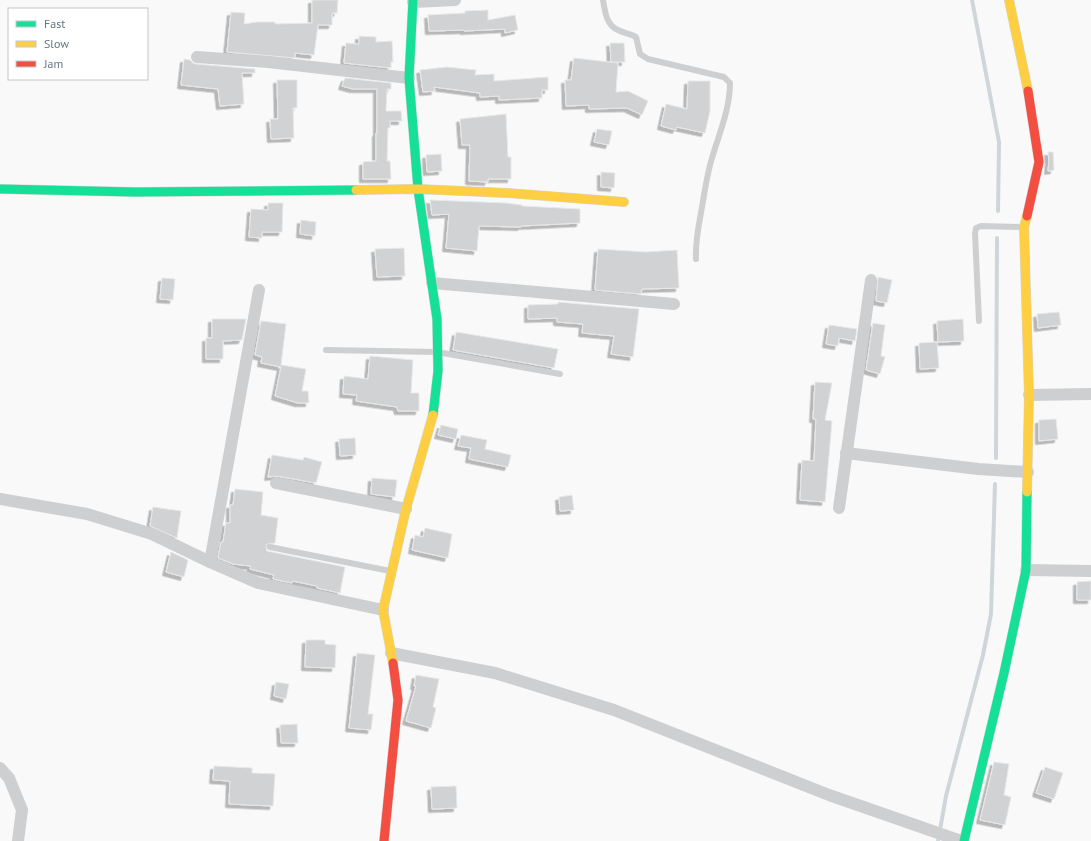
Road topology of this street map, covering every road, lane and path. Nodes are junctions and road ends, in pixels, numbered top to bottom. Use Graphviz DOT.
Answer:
graph roads {
  1 [pos="455,0"];
  2 [pos="603,0"];
  3 [pos="1009,0"];
  4 [pos="413,1"];
  5 [pos="197,57"];
  6 [pos="409,78"];
  7 [pos="0,189"];
  8 [pos="418,189"];
  9 [pos="624,202"];
  10 [pos="1024,226"];
  11 [pos="696,258"];
  12 [pos="871,280"];
  13 [pos="432,283"];
  14 [pos="259,290"];
  15 [pos="674,304"];
  16 [pos="979,320"];
  17 [pos="326,350"];
  18 [pos="438,352"];
  19 [pos="560,374"];
  20 [pos="1091,394"];
  21 [pos="1029,395"];
  22 [pos="846,453"];
  23 [pos="1028,472"];
  24 [pos="276,483"];
  25 [pos="0,499"];
  26 [pos="839,508"];
  27 [pos="406,509"];
  28 [pos="270,547"];
  29 [pos="210,562"];
  30 [pos="1026,570"];
  31 [pos="1091,571"];
  32 [pos="392,572"];
  33 [pos="383,610"];
  34 [pos="391,653"];
  35 [pos="0,768"];
  36 [pos="18,841"];
  37 [pos="384,841"];
  38 [pos="963,841"];
  1 -- 4 [label="street"];
  2 -- 11 [label="lane"];
  3 -- 10 [label="street"];
  4 -- 6 [label="street"];
  5 -- 6 [label="street"];
  6 -- 8 [label="street"];
  7 -- 8 [label="street"];
  8 -- 9 [label="street"];
  8 -- 13 [label="street"];
  10 -- 16 [label="lane"];
  10 -- 21 [label="street"];
  12 -- 22 [label="street"];
  13 -- 15 [label="street"];
  13 -- 18 [label="street"];
  14 -- 29 [label="street"];
  17 -- 18 [label="lane"];
  18 -- 19 [label="lane"];
  18 -- 27 [label="street"];
  20 -- 21 [label="street"];
  21 -- 23 [label="street"];
  22 -- 23 [label="street"];
  22 -- 26 [label="street"];
  23 -- 30 [label="street"];
  24 -- 27 [label="street"];
  25 -- 29 [label="street"];
  27 -- 32 [label="street"];
  28 -- 32 [label="lane"];
  29 -- 33 [label="street"];
  30 -- 31 [label="street"];
  30 -- 38 [label="street"];
  32 -- 33 [label="street"];
  33 -- 34 [label="street"];
  34 -- 37 [label="street"];
  34 -- 38 [label="street"];
  35 -- 36 [label="street"];
}
